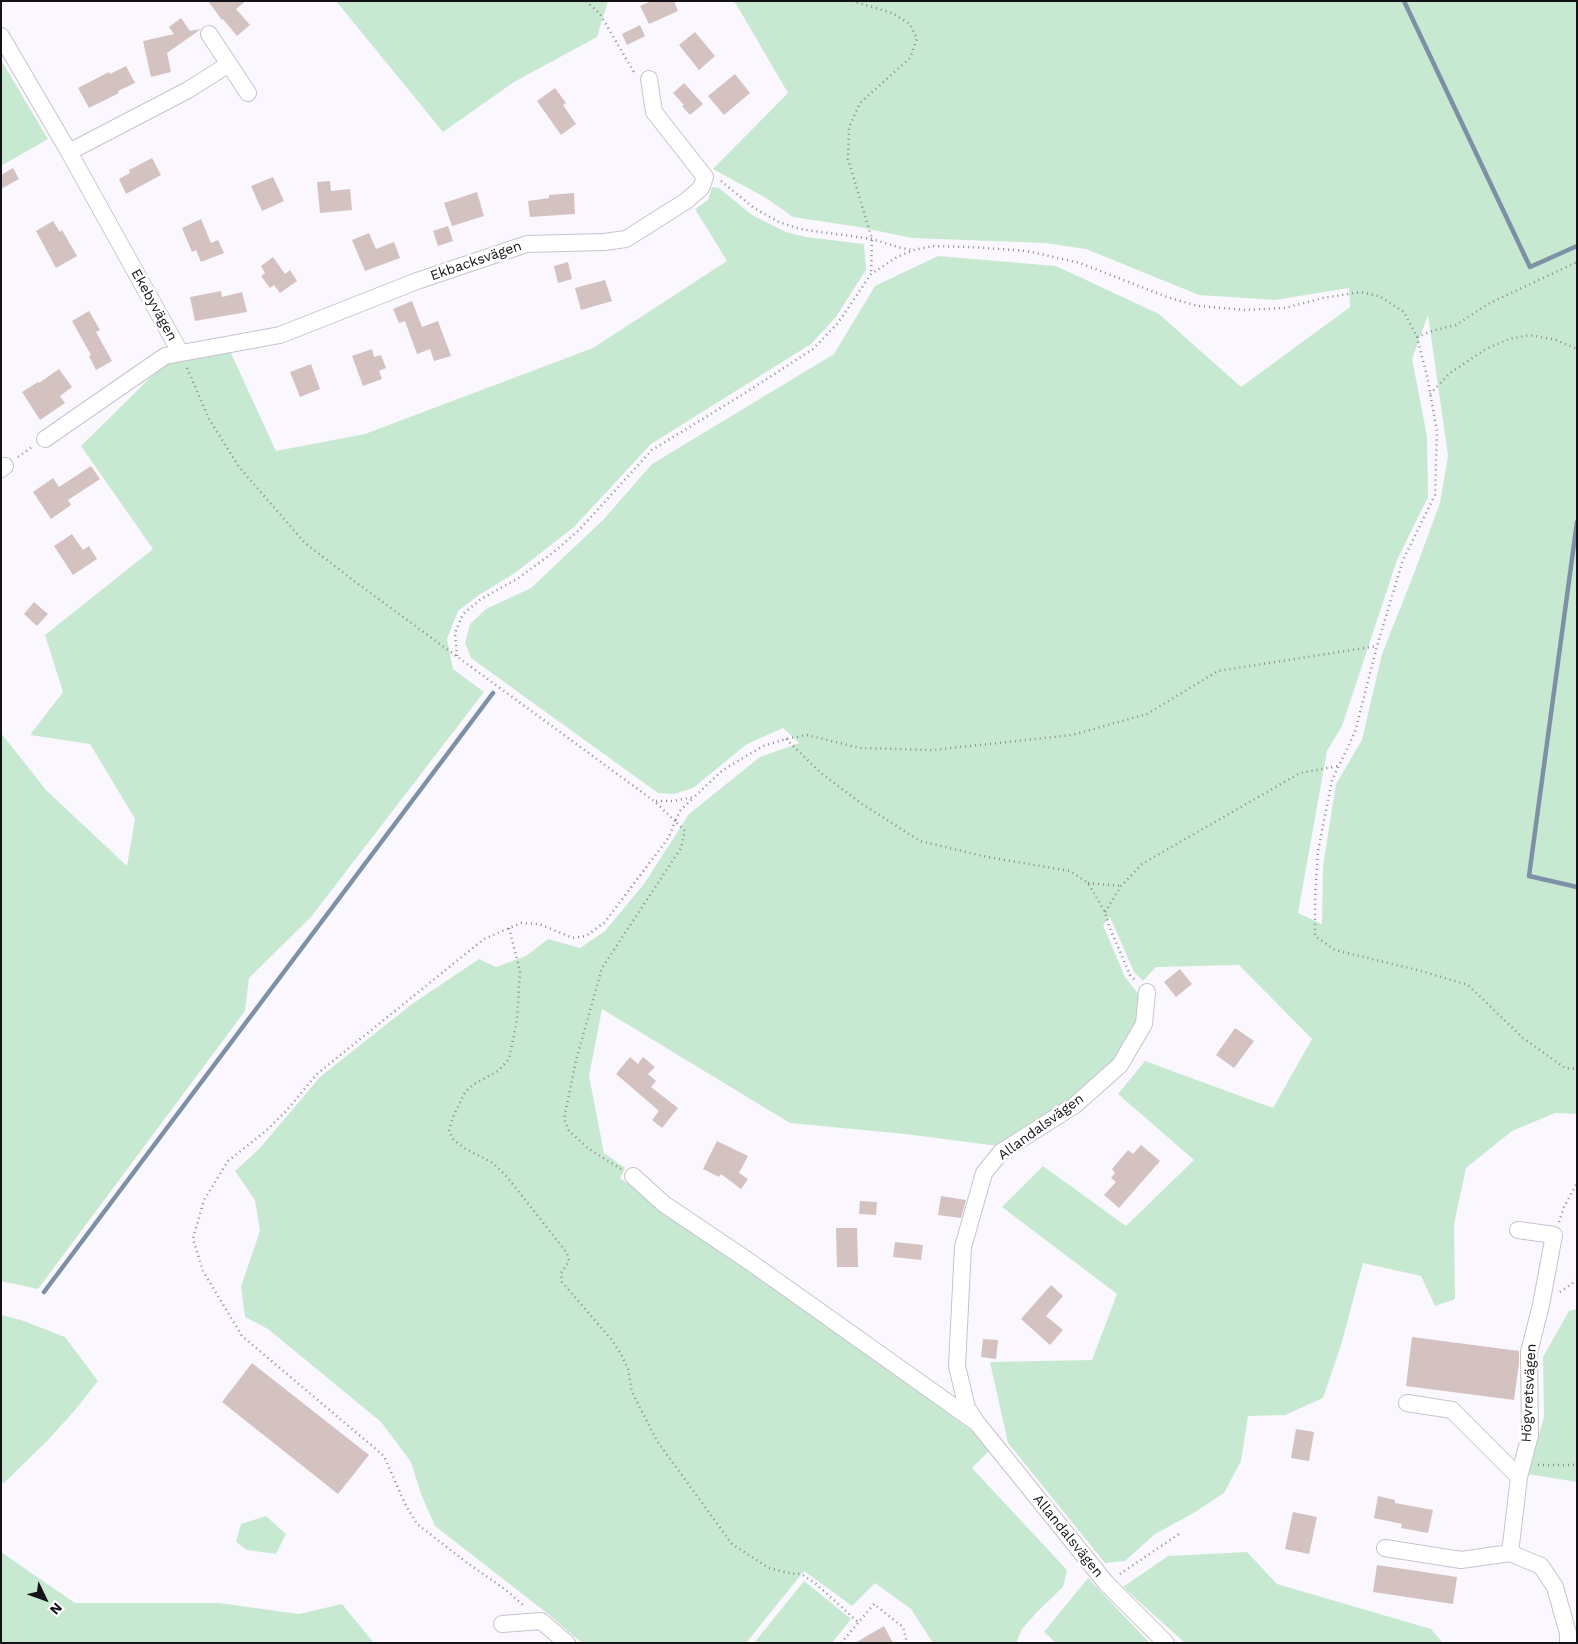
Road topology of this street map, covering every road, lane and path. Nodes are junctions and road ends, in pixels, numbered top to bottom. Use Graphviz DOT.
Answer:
graph roads {
  1 [pos="586,1"];
  2 [pos="852,1"];
  3 [pos="209,34"];
  4 [pos="1,36"];
  5 [pos="229,64"];
  6 [pos="649,79"];
  7 [pos="248,93"];
  8 [pos="69,152"];
  9 [pos="705,177"];
  10 [pos="872,239"];
  11 [pos="914,250"];
  12 [pos="1577,262"];
  13 [pos="872,274"];
  14 [pos="1417,337"];
  15 [pos="1577,349"];
  16 [pos="180,352"];
  17 [pos="1430,394"];
  18 [pos="45,438"];
  19 [pos="3,468"];
  20 [pos="1377,646"];
  21 [pos="457,656"];
  22 [pos="786,739"];
  23 [pos="1338,766"];
  24 [pos="694,797"];
  25 [pos="654,801"];
  26 [pos="675,821"];
  27 [pos="1088,883"];
  28 [pos="1121,886"];
  29 [pos="1105,912"];
  30 [pos="509,928"];
  31 [pos="1147,992"];
  32 [pos="1577,1069"];
  33 [pos="633,1176"];
  34 [pos="1577,1183"];
  35 [pos="1518,1230"];
  36 [pos="1554,1235"];
  37 [pos="1407,1403"];
  38 [pos="977,1423"];
  39 [pos="1577,1465"];
  40 [pos="1520,1471"];
  41 [pos="1179,1534"];
  42 [pos="1385,1548"];
  43 [pos="1510,1553"];
  44 [pos="1106,1583"];
  45 [pos="541,1621"];
  46 [pos="858,1622"];
  47 [pos="502,1624"];
  48 [pos="567,1643"];
  49 [pos="841,1643"];
  50 [pos="907,1643"];
  51 [pos="1166,1643"];
  52 [pos="1568,1643"];
  1 -- 6 [label="path"];
  2 -- 10 [label="path"];
  3 -- 5 [label="street"];
  4 -- 8 [label="street, Ekebyvägen"];
  5 -- 7 [label="street"];
  5 -- 8 [label="street"];
  6 -- 9 [label="street"];
  8 -- 16 [label="street, Ekebyvägen"];
  9 -- 10 [label="path"];
  9 -- 16 [label="street, Ekbacksvägen"];
  10 -- 11 [label="path"];
  10 -- 13 [label="path"];
  11 -- 13 [label="path"];
  11 -- 14 [label="path"];
  12 -- 14 [label="path"];
  13 -- 21 [label="path"];
  14 -- 17 [label="path"];
  15 -- 17 [label="path"];
  16 -- 18 [label="street, Ekebyvägen"];
  16 -- 21 [label="path"];
  17 -- 20 [label="path"];
  18 -- 19 [label="path"];
  20 -- 22 [label="path"];
  20 -- 23 [label="path"];
  21 -- 25 [label="path"];
  22 -- 24 [label="path"];
  22 -- 27 [label="path"];
  23 -- 28 [label="path"];
  23 -- 32 [label="path"];
  24 -- 25 [label="path"];
  24 -- 26 [label="path"];
  25 -- 26 [label="path"];
  26 -- 30 [label="path"];
  26 -- 33 [label="path"];
  27 -- 28 [label="path"];
  27 -- 29 [label="path"];
  28 -- 29 [label="path"];
  29 -- 31 [label="path"];
  30 -- 45 [label="path"];
  30 -- 46 [label="path"];
  31 -- 38 [label="street, Allandalsvägen"];
  33 -- 38 [label="street, Allandalsvägen"];
  34 -- 36 [label="path"];
  35 -- 36 [label="street"];
  36 -- 40 [label="street, Högvretsvägen"];
  37 -- 40 [label="street"];
  38 -- 44 [label="street, Allandalsvägen"];
  39 -- 40 [label="path"];
  40 -- 43 [label="street, Högvretsvägen"];
  41 -- 44 [label="path"];
  42 -- 43 [label="street"];
  43 -- 52 [label="street"];
  44 -- 51 [label="street, Allandalsvägen"];
  45 -- 47 [label="street"];
  45 -- 48 [label="street"];
  46 -- 49 [label="path"];
  46 -- 50 [label="path"];
}
